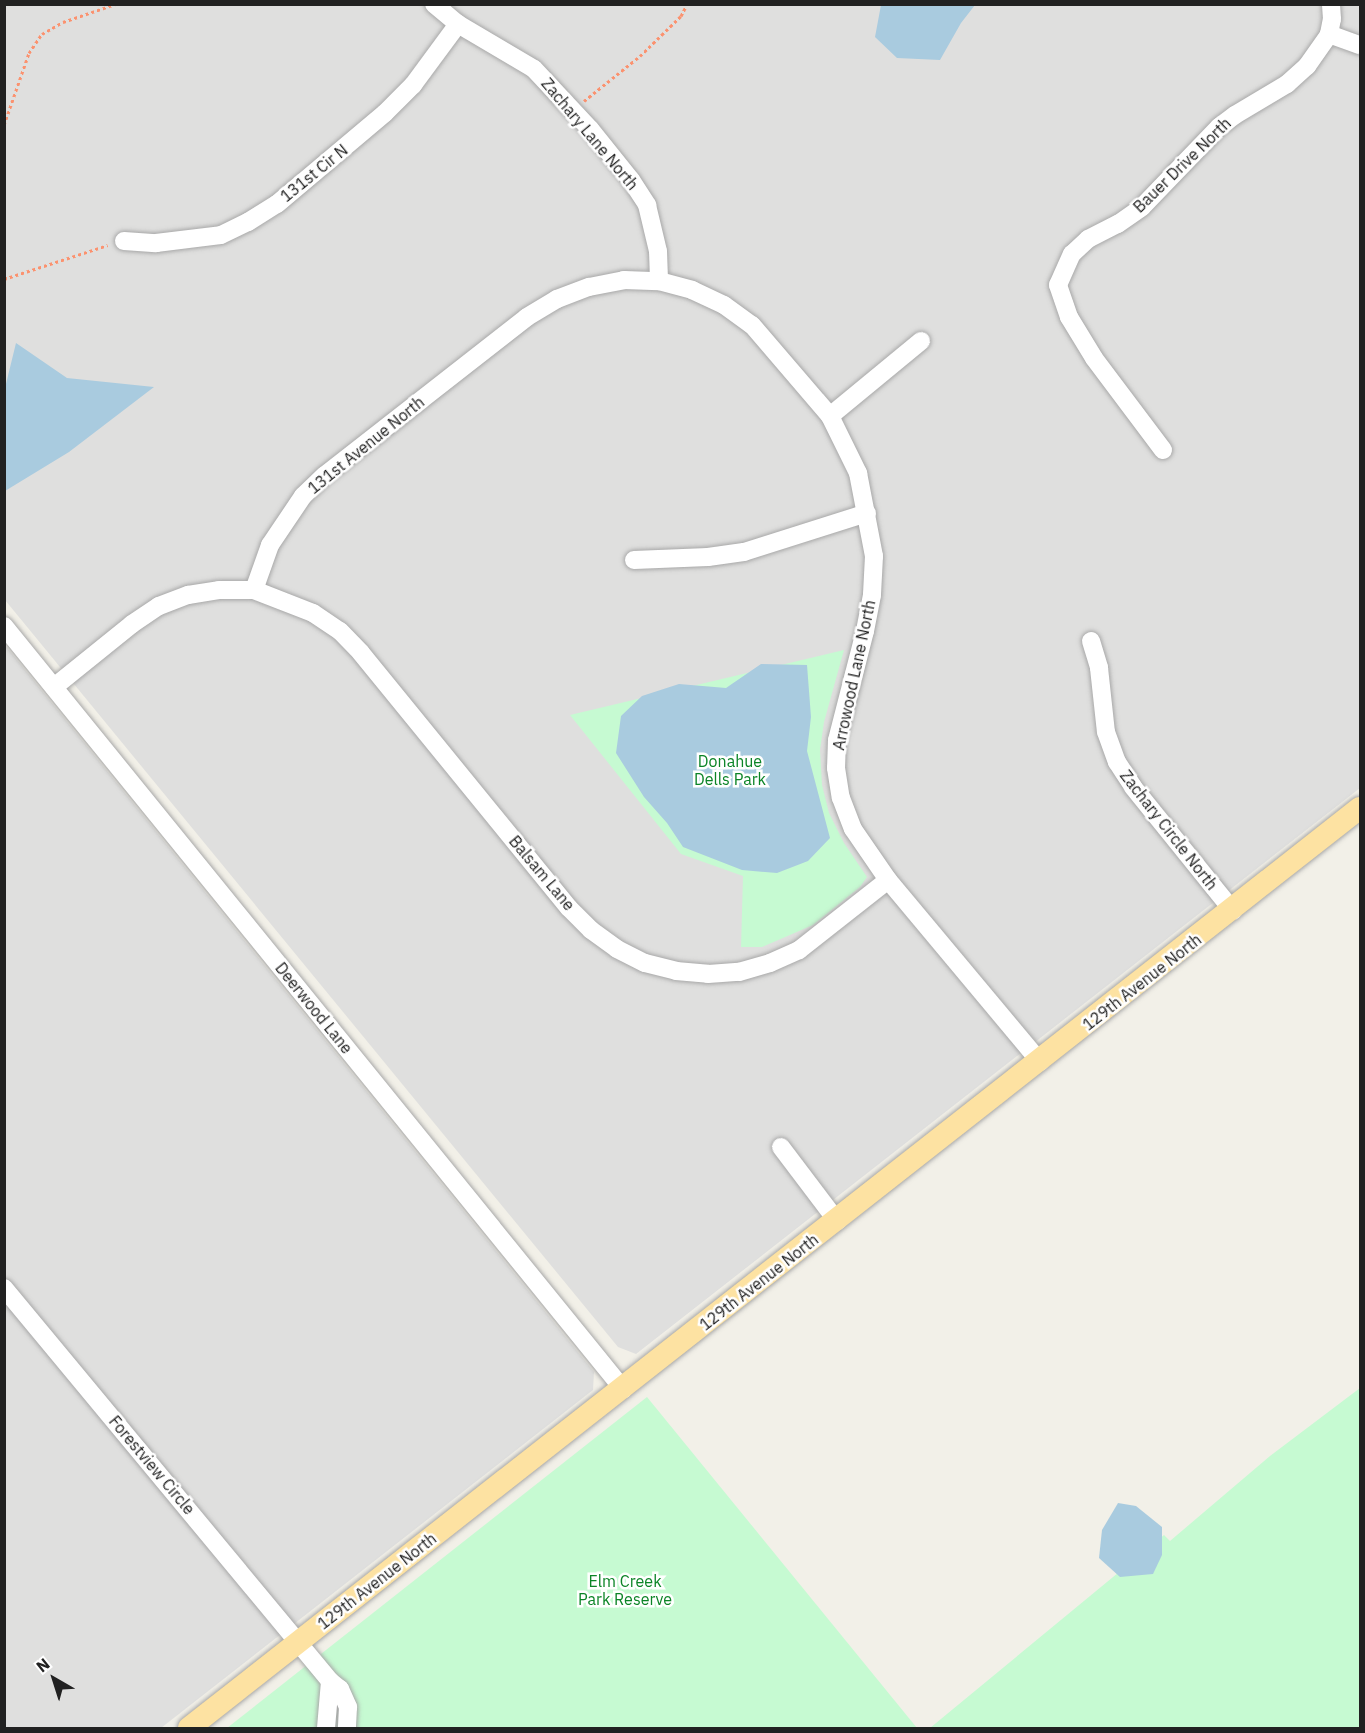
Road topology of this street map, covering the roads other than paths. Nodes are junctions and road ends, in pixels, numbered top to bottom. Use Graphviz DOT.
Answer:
graph roads {
  1 [pos="434,4"];
  2 [pos="1331,4"];
  3 [pos="458,24"];
  4 [pos="1329,34"];
  5 [pos="1360,45"];
  6 [pos="124,241"];
  7 [pos="659,281"];
  8 [pos="921,341"];
  9 [pos="830,416"];
  10 [pos="1163,450"];
  11 [pos="867,513"];
  12 [pos="634,560"];
  13 [pos="254,590"];
  14 [pos="4,626"];
  15 [pos="1091,641"];
  16 [pos="54,687"];
  17 [pos="1360,808"];
  18 [pos="888,880"];
  19 [pos="1233,911"];
  20 [pos="1040,1062"];
  21 [pos="781,1147"];
  22 [pos="837,1221"];
  23 [pos="4,1288"];
  24 [pos="623,1389"];
  25 [pos="299,1642"];
  26 [pos="330,1681"];
  27 [pos="189,1728"];
  28 [pos="326,1728"];
  29 [pos="347,1728"];
  1 -- 3 [label="street, Zachary Lane North"];
  2 -- 4 [label="street"];
  3 -- 6 [label="street, 131st Cir N"];
  3 -- 7 [label="street, Zachary Lane North"];
  4 -- 5 [label="street"];
  4 -- 10 [label="street, Bauer Drive North"];
  7 -- 9 [label="street, Arrowood Lane North"];
  7 -- 13 [label="street, 131st Avenue North"];
  8 -- 9 [label="street"];
  9 -- 11 [label="street, Arrowood Lane North"];
  11 -- 12 [label="street"];
  11 -- 18 [label="street, Arrowood Lane North"];
  13 -- 16 [label="street"];
  13 -- 18 [label="street, Balsam Lane"];
  14 -- 16 [label="street, Deerwood Lane"];
  15 -- 19 [label="street, Zachary Circle North"];
  16 -- 24 [label="street, Deerwood Lane"];
  17 -- 19 [label="main road, 129th Avenue North"];
  18 -- 20 [label="street, Arrowood Lane North"];
  19 -- 20 [label="main road, 129th Avenue North"];
  20 -- 22 [label="main road, 129th Avenue North"];
  21 -- 22 [label="street"];
  22 -- 24 [label="main road, 129th Avenue North"];
  23 -- 25 [label="street, Forestview Circle"];
  24 -- 25 [label="main road, 129th Avenue North"];
  25 -- 26 [label="street, Forestview Circle"];
  25 -- 27 [label="main road, 129th Avenue North"];
  26 -- 28 [label="street"];
  26 -- 29 [label="street, Forestview Circle"];
}
